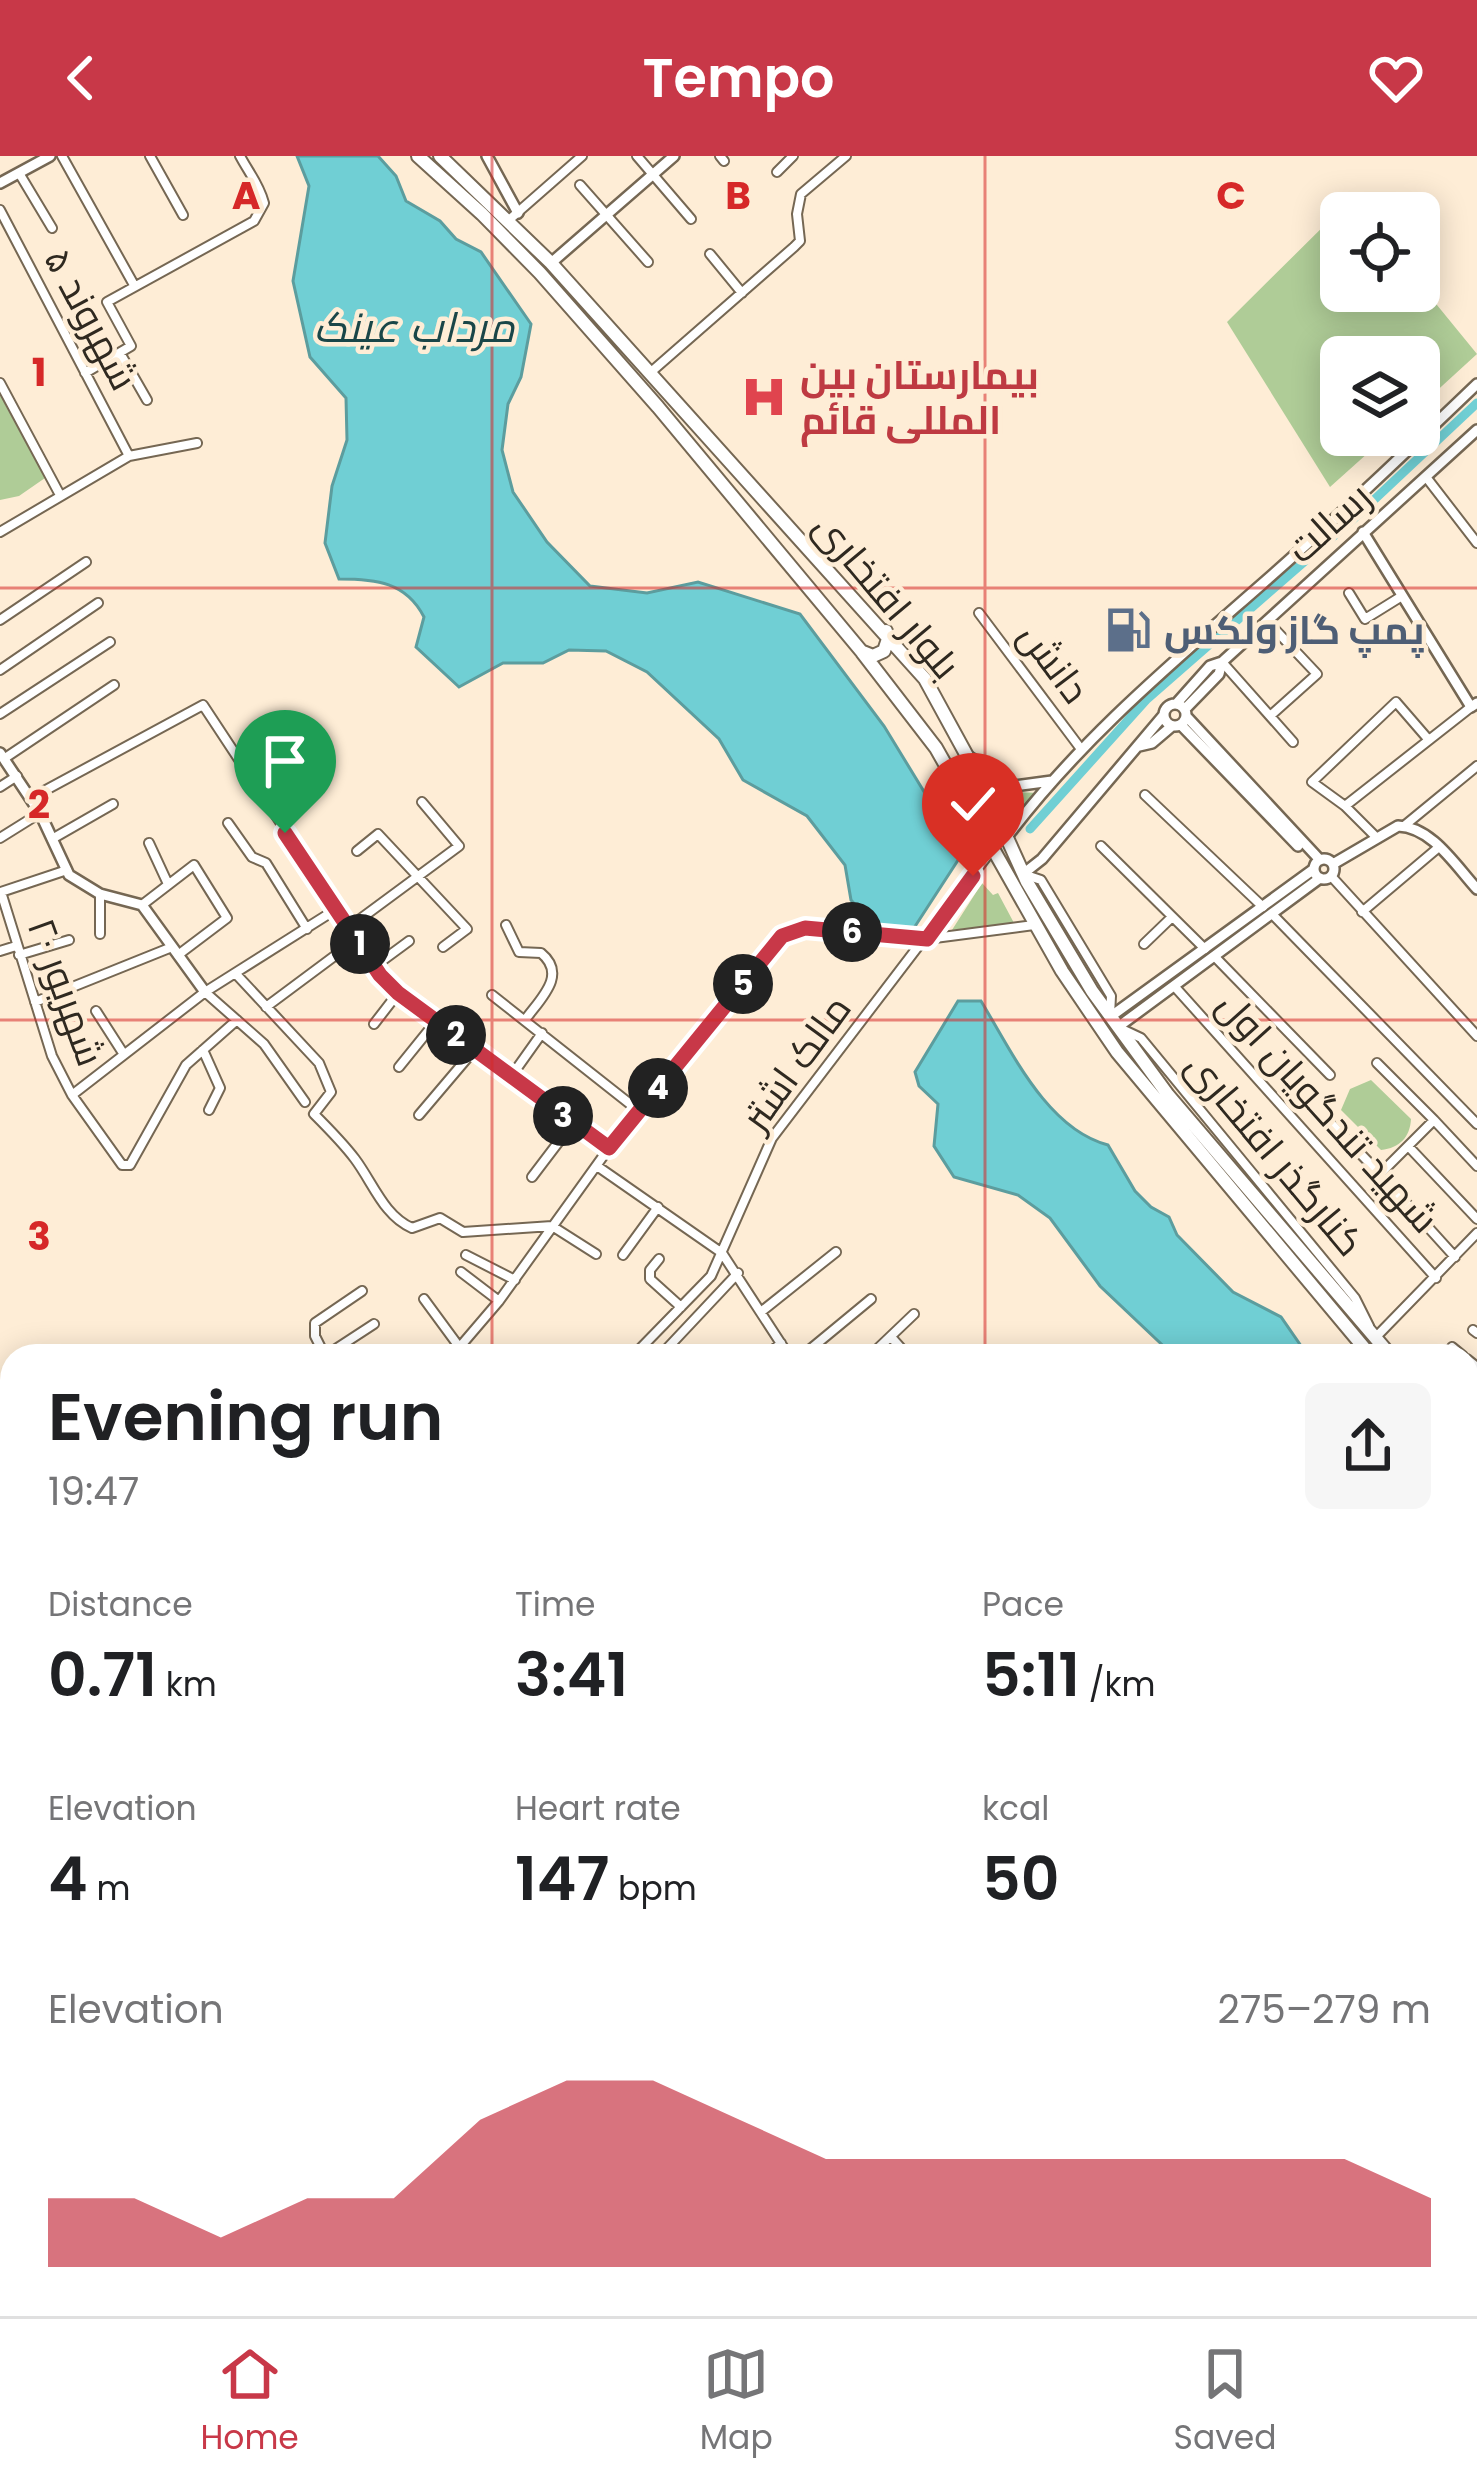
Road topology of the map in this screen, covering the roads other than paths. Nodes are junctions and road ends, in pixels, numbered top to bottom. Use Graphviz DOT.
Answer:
graph roads {
  1 [pos="50,156"];
  2 [pos="62,156"];
  3 [pos="150,156"];
  4 [pos="240,156"];
  5 [pos="418,156"];
  6 [pos="440,156"];
  7 [pos="487,156"];
  8 [pos="637,156"];
  9 [pos="674,156"];
  10 [pos="793,156"];
  11 [pos="846,156"];
  12 [pos="576,158"];
  13 [pos="777,172"];
  14 [pos="19,173"];
  15 [pos="652,174"];
  16 [pos="0,184"];
  17 [pos="580,185"];
  18 [pos="0,210"];
  19 [pos="607,214"];
  20 [pos="183,215"];
  21 [pos="513,217"];
  22 [pos="691,219"];
  23 [pos="52,228"];
  24 [pos="710,254"];
  25 [pos="648,262"];
  26 [pos="550,263"];
  27 [pos="134,285"];
  28 [pos="742,293"];
  29 [pos="120,352"];
  30 [pos="86,373"];
  31 [pos="650,373"];
  32 [pos="0,383"];
  33 [pos="1477,384"];
  34 [pos="147,400"];
  35 [pos="1477,430"];
  36 [pos="197,443"];
  37 [pos="129,456"];
  38 [pos="1426,477"];
  39 [pos="60,495"];
  40 [pos="0,532"];
  41 [pos="1363,532"];
  42 [pos="1477,543"];
  43 [pos="86,562"];
  44 [pos="1349,593"];
  45 [pos="1402,596"];
  46 [pos="98,602"];
  47 [pos="979,614"];
  48 [pos="0,620"];
  49 [pos="1267,621"];
  50 [pos="886,631"];
  51 [pos="110,642"];
  52 [pos="862,652"];
  53 [pos="1222,662"];
  54 [pos="0,670"];
  55 [pos="925,679"];
  56 [pos="114,685"];
  57 [pos="898,698"];
  58 [pos="1474,705"];
  59 [pos="0,714"];
  60 [pos="1163,716"];
  61 [pos="1180,716"];
  62 [pos="1270,716"];
  63 [pos="1428,739"];
  64 [pos="1292,742"];
  65 [pos="1139,746"];
  66 [pos="1081,749"];
  67 [pos="3,756"];
  68 [pos="968,756"];
  69 [pos="1477,766"];
  70 [pos="17,776"];
  71 [pos="1052,781"];
  72 [pos="0,787"];
  73 [pos="1145,794"];
  74 [pos="31,798"];
  75 [pos="422,802"];
  76 [pos="113,804"];
  77 [pos="1345,806"];
  78 [pos="40,813"];
  79 [pos="228,823"];
  80 [pos="1403,826"];
  81 [pos="0,838"];
  82 [pos="52,838"];
  83 [pos="1377,838"];
  84 [pos="1000,842"];
  85 [pos="149,843"];
  86 [pos="1101,846"];
  87 [pos="1439,848"];
  88 [pos="357,851"];
  89 [pos="1322,869"];
  90 [pos="67,870"];
  91 [pos="1023,874"];
  92 [pos="419,875"];
  93 [pos="1306,882"];
  94 [pos="168,884"];
  95 [pos="1477,889"];
  96 [pos="100,894"];
  97 [pos="142,905"];
  98 [pos="1263,907"];
  99 [pos="2,909"];
  100 [pos="335,910"];
  101 [pos="1363,912"];
  102 [pos="1274,916"];
  103 [pos="1172,917"];
  104 [pos="506,925"];
  105 [pos="1035,925"];
  106 [pos="348,928"];
  107 [pos="307,929"];
  108 [pos="100,934"];
  109 [pos="927,939"];
  110 [pos="69,940"];
  111 [pos="356,940"];
  112 [pos="410,941"];
  113 [pos="1144,944"];
  114 [pos="443,947"];
  115 [pos="1205,949"];
  116 [pos="0,951"];
  117 [pos="18,951"];
  118 [pos="175,951"];
  119 [pos="1216,958"];
  120 [pos="375,966"];
  121 [pos="236,974"];
  122 [pos="1175,987"];
  123 [pos="205,992"];
  124 [pos="398,993"];
  125 [pos="492,995"];
  126 [pos="1135,999"];
  127 [pos="35,1002"];
  128 [pos="266,1007"];
  129 [pos="1142,1010"];
  130 [pos="96,1011"];
  131 [pos="237,1020"];
  132 [pos="437,1020"];
  133 [pos="524,1020"];
  134 [pos="1114,1022"];
  135 [pos="374,1024"];
  136 [pos="542,1034"];
  137 [pos="1477,1036"];
  138 [pos="475,1049"];
  139 [pos="203,1050"];
  140 [pos="123,1053"];
  141 [pos="1378,1063"];
  142 [pos="400,1067"];
  143 [pos="1330,1075"];
  144 [pos="510,1078"];
  145 [pos="72,1095"];
  146 [pos="305,1102"];
  147 [pos="208,1110"];
  148 [pos="639,1111"];
  149 [pos="418,1115"];
  150 [pos="1434,1120"];
  151 [pos="1330,1122"];
  152 [pos="574,1124"];
  153 [pos="1477,1124"];
  154 [pos="1408,1147"];
  155 [pos="609,1148"];
  156 [pos="597,1166"];
  157 [pos="1477,1166"];
  158 [pos="1380,1174"];
  159 [pos="532,1177"];
  160 [pos="658,1207"];
  161 [pos="1477,1219"];
  162 [pos="552,1226"];
  163 [pos="1477,1233"];
  164 [pos="836,1252"];
  165 [pos="722,1253"];
  166 [pos="596,1254"];
  167 [pos="466,1255"];
  168 [pos="623,1256"];
  169 [pos="1455,1257"];
  170 [pos="659,1259"];
  171 [pos="461,1272"];
  172 [pos="738,1273"];
  173 [pos="1436,1278"];
  174 [pos="515,1280"];
  175 [pos="362,1291"];
  176 [pos="424,1298"];
  177 [pos="871,1299"];
  178 [pos="499,1301"];
  179 [pos="681,1307"];
  180 [pos="761,1311"];
  181 [pos="914,1314"];
  182 [pos="374,1324"];
  183 [pos="1372,1336"];
  184 [pos="891,1337"];
  185 [pos="781,1343"];
  186 [pos="319,1344"];
  187 [pos="343,1344"];
  188 [pos="451,1344"];
  189 [pos="463,1344"];
  190 [pos="645,1344"];
  191 [pos="671,1344"];
  192 [pos="817,1344"];
  193 [pos="883,1344"];
  194 [pos="897,1344"];
  195 [pos="1361,1344"];
  196 [pos="1380,1344"];
  1 -- 14 [label="street"];
  2 -- 27 [label="street"];
  3 -- 20 [label="street"];
  4 -- 27 [label="street"];
  5 -- 52 [label="highway, بلوار افتخاری"];
  6 -- 21 [label="highway, بلوار افتخاری"];
  7 -- 21 [label="street"];
  8 -- 15 [label="street"];
  9 -- 15 [label="street"];
  10 -- 13 [label="street"];
  11 -- 28 [label="street"];
  12 -- 21 [label="street"];
  14 -- 16 [label="street"];
  14 -- 23 [label="street"];
  15 -- 19 [label="street"];
  15 -- 22 [label="street"];
  17 -- 19 [label="street"];
  18 -- 30 [label="street, شهروند ۵"];
  19 -- 25 [label="street"];
  19 -- 26 [label="street"];
  21 -- 26 [label="highway, بلوار افتخاری"];
  24 -- 28 [label="street"];
  26 -- 31 [label="highway, بلوار افتخاری"];
  27 -- 29 [label="street"];
  28 -- 31 [label="street"];
  29 -- 30 [label="street"];
  29 -- 34 [label="street"];
  30 -- 37 [label="street, شهروند ۵"];
  31 -- 50 [label="highway, بلوار افتخاری"];
  32 -- 39 [label="street"];
  33 -- 66 [label="street"];
  35 -- 38 [label="street, رسالت"];
  36 -- 37 [label="street"];
  37 -- 39 [label="street"];
  38 -- 41 [label="street, رسالت"];
  38 -- 42 [label="street"];
  39 -- 40 [label="street"];
  41 -- 45 [label="street"];
  41 -- 49 [label="street, رسالت"];
  43 -- 48 [label="street"];
  44 -- 45 [label="street"];
  45 -- 58 [label="street"];
  46 -- 54 [label="street"];
  47 -- 66 [label="street, دانش"];
  49 -- 53 [label="street, رسالت"];
  49 -- 62 [label="street"];
  50 -- 52 [label="highway"];
  50 -- 55 [label="highway, بلوار افتخاری"];
  51 -- 59 [label="street"];
  52 -- 57 [label="highway, بلوار افتخاری"];
  53 -- 61 [label="street, رسالت"];
  53 -- 62 [label="street"];
  55 -- 57 [label="highway"];
  55 -- 68 [label="highway, بلوار افتخاری"];
  56 -- 67 [label="street"];
  57 -- 84 [label="highway, بلوار افتخاری"];
  58 -- 63 [label="street"];
  60 -- 61 [label="street"];
  60 -- 61 [label="street, رسالت"];
  60 -- 65 [label="street, رسالت"];
  61 -- 65 [label="street, رسالت"];
  61 -- 89 [label="street"];
  62 -- 64 [label="street"];
  63 -- 77 [label="street"];
  63 -- 77 [label="street"];
  65 -- 91 [label="street, رسالت"];
  66 -- 71 [label="street"];
  67 -- 70 [label="street"];
  68 -- 71 [label="street"];
  68 -- 84 [label="highway, بلوار افتخاری"];
  69 -- 80 [label="street"];
  70 -- 72 [label="street"];
  70 -- 74 [label="street"];
  71 -- 84 [label="street"];
  73 -- 98 [label="street"];
  74 -- 78 [label="street"];
  74 -- 100 [label="street"];
  75 -- 92 [label="street"];
  76 -- 82 [label="street"];
  77 -- 83 [label="street"];
  78 -- 81 [label="street"];
  78 -- 82 [label="street"];
  79 -- 107 [label="street"];
  80 -- 83 [label="street"];
  80 -- 87 [label="street"];
  82 -- 90 [label="street"];
  83 -- 89 [label="street"];
  84 -- 91 [label="highway, بلوار افتخاری"];
  84 -- 105 [label="highway, بلوار افتخاری"];
  84 -- 109 [label="street, مالک اشتر"];
  85 -- 94 [label="street"];
  86 -- 103 [label="street"];
  87 -- 95 [label="street"];
  87 -- 101 [label="street"];
  88 -- 92 [label="street"];
  89 -- 93 [label="street"];
  89 -- 101 [label="street"];
  90 -- 96 [label="street"];
  90 -- 99 [label="street, شهریور ۲۰"];
  91 -- 134 [label="highway, بلوار افتخاری"];
  92 -- 106 [label="street"];
  92 -- 114 [label="street"];
  93 -- 98 [label="street"];
  93 -- 102 [label="street"];
  94 -- 97 [label="street"];
  94 -- 118 [label="street"];
  96 -- 97 [label="street"];
  96 -- 108 [label="street"];
  97 -- 118 [label="street"];
  98 -- 115 [label="street"];
  99 -- 117 [label="street, شهریور ۲۰"];
  100 -- 106 [label="street"];
  100 -- 107 [label="street"];
  101 -- 137 [label="street"];
  102 -- 119 [label="street"];
  102 -- 153 [label="street"];
  103 -- 113 [label="street"];
  103 -- 115 [label="street"];
  104 -- 133 [label="street"];
  105 -- 109 [label="street"];
  105 -- 195 [label="highway, بلوار افتخاری"];
  106 -- 111 [label="street"];
  107 -- 121 [label="street"];
  109 -- 148 [label="street"];
  109 -- 165 [label="street, مالک اشتر"];
  110 -- 117 [label="street"];
  111 -- 120 [label="street"];
  111 -- 128 [label="street"];
  112 -- 120 [label="street"];
  115 -- 126 [label="street"];
  116 -- 117 [label="street"];
  117 -- 127 [label="street, شهریور ۲۰"];
  118 -- 123 [label="street"];
  118 -- 127 [label="street"];
  119 -- 122 [label="street"];
  119 -- 143 [label="street"];
  120 -- 124 [label="street"];
  121 -- 123 [label="street"];
  121 -- 128 [label="street"];
  122 -- 129 [label="street"];
  122 -- 173 [label="street, شهید تندگویان اول"];
  123 -- 131 [label="street"];
  123 -- 140 [label="street"];
  124 -- 132 [label="street"];
  124 -- 135 [label="street"];
  125 -- 133 [label="street"];
  126 -- 129 [label="street"];
  126 -- 134 [label="street"];
  127 -- 145 [label="street, شهریور ۲۰"];
  128 -- 162 [label="street"];
  129 -- 134 [label="street"];
  130 -- 140 [label="street"];
  131 -- 139 [label="street"];
  131 -- 146 [label="street"];
  132 -- 138 [label="street"];
  132 -- 142 [label="street"];
  133 -- 136 [label="street"];
  134 -- 183 [label="highway, بلوار افتخاری"];
  136 -- 144 [label="street"];
  136 -- 148 [label="street"];
  138 -- 144 [label="street"];
  138 -- 149 [label="street"];
  139 -- 145 [label="street, شهریور ۲۰"];
  139 -- 147 [label="street"];
  140 -- 145 [label="street"];
  141 -- 150 [label="street"];
  144 -- 152 [label="street"];
  148 -- 155 [label="street"];
  150 -- 154 [label="street"];
  150 -- 157 [label="street"];
  151 -- 158 [label="street"];
  152 -- 155 [label="street"];
  152 -- 159 [label="street"];
  154 -- 158 [label="street"];
  154 -- 161 [label="street"];
  155 -- 156 [label="street"];
  156 -- 160 [label="street"];
  156 -- 162 [label="street"];
  158 -- 169 [label="street"];
  160 -- 165 [label="street"];
  160 -- 168 [label="street"];
  162 -- 166 [label="street"];
  162 -- 174 [label="street"];
  163 -- 169 [label="street"];
  164 -- 180 [label="street"];
  165 -- 172 [label="street"];
  165 -- 179 [label="street, مالک اشتر"];
  167 -- 174 [label="street"];
  169 -- 173 [label="street"];
  170 -- 179 [label="street"];
  171 -- 178 [label="street"];
  172 -- 180 [label="street"];
  172 -- 191 [label="street"];
  173 -- 183 [label="street"];
  174 -- 178 [label="street"];
  175 -- 186 [label="street"];
  176 -- 188 [label="street"];
  177 -- 192 [label="street"];
  178 -- 189 [label="street"];
  179 -- 190 [label="street, مالک اشتر"];
  180 -- 185 [label="street"];
  181 -- 184 [label="street"];
  182 -- 187 [label="street"];
  183 -- 196 [label="highway, بلوار افتخاری"];
  184 -- 193 [label="street"];
  184 -- 194 [label="street"];
}
